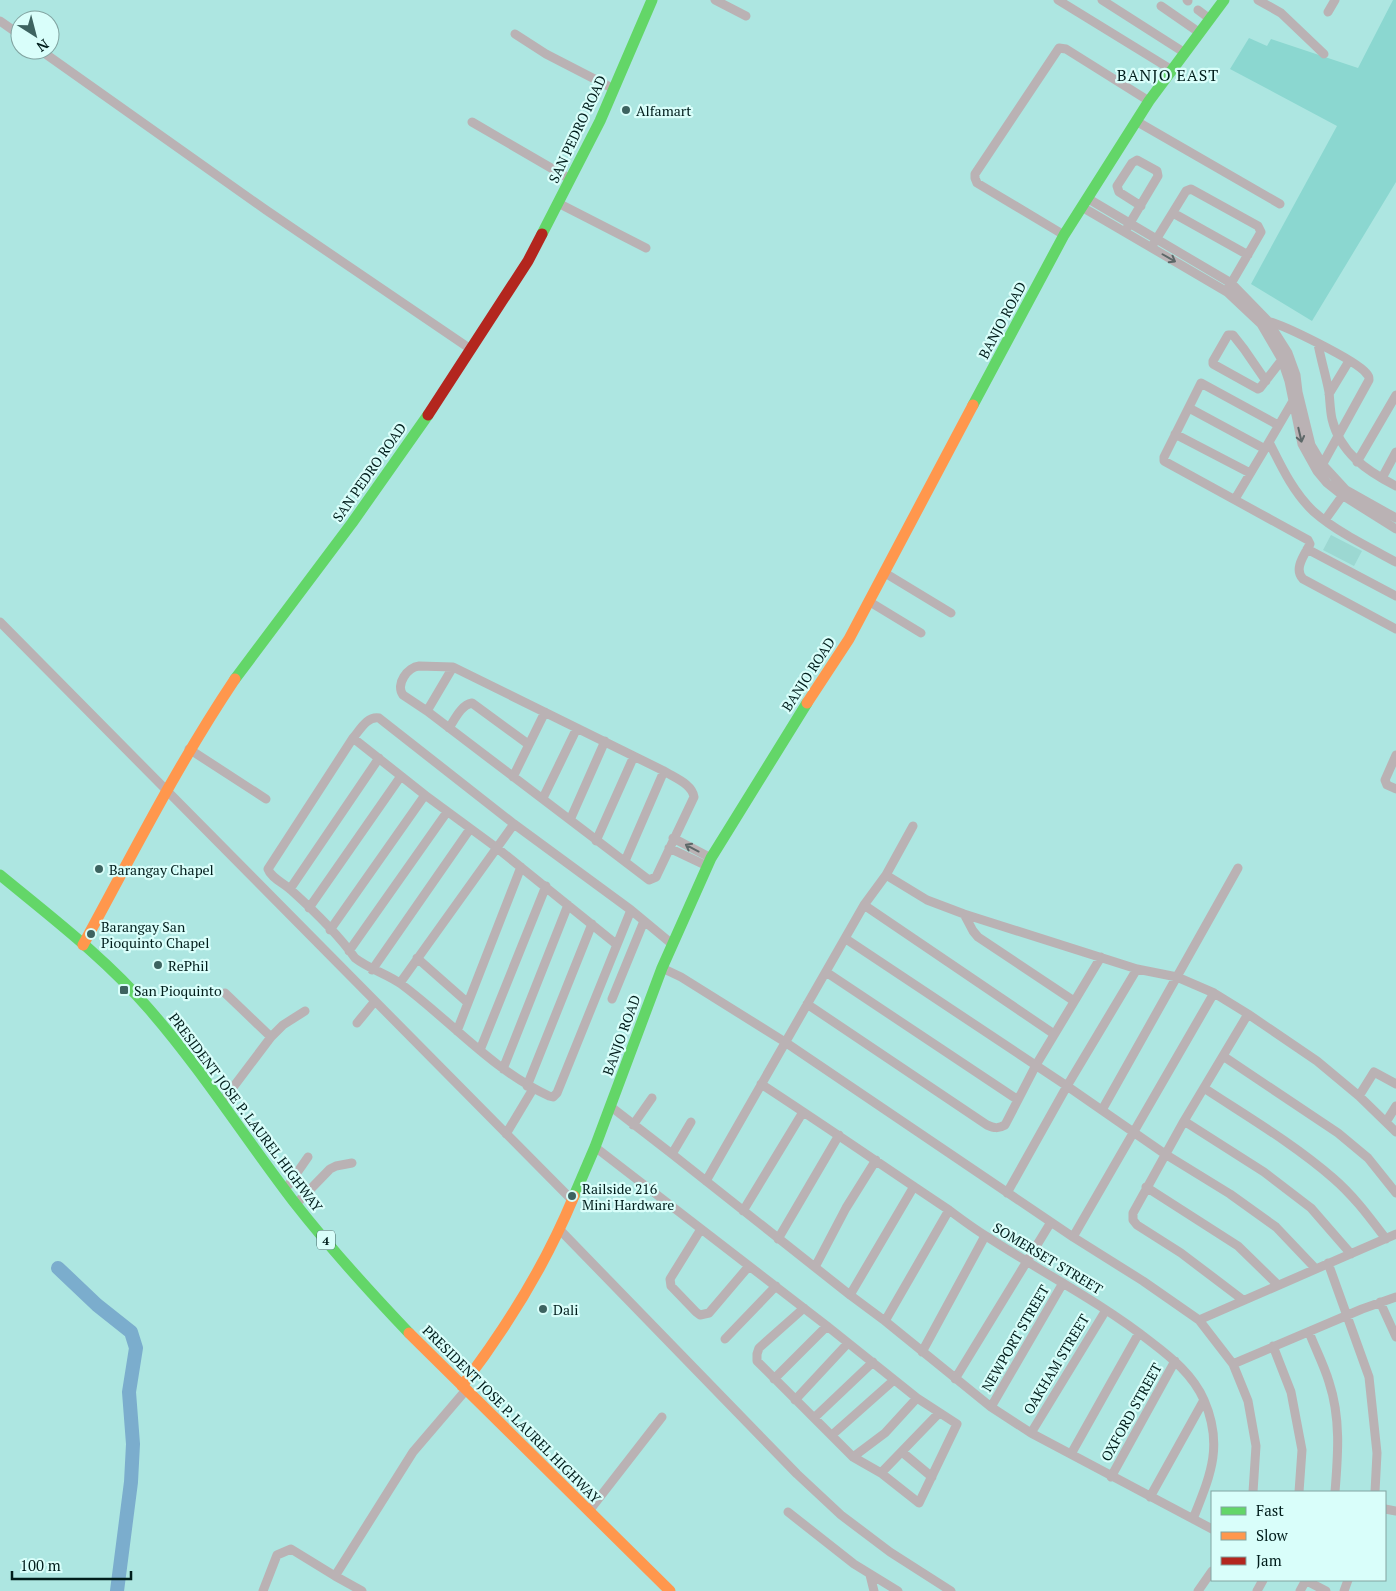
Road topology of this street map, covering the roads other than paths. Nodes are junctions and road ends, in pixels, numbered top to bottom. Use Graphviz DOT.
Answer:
graph roads {
  1 [pos="652,0"];
  2 [pos="715,0"];
  3 [pos="1058,0"];
  4 [pos="1102,0"];
  5 [pos="1224,0"];
  6 [pos="1258,0"];
  7 [pos="1335,0"];
  8 [pos="1161,6"];
  9 [pos="1198,10"];
  10 [pos="1328,12"];
  11 [pos="746,16"];
  12 [pos="1210,19"];
  13 [pos="1200,32"];
  14 [pos="515,34"];
  15 [pos="1185,53"];
  16 [pos="1324,54"];
  17 [pos="54,60"];
  18 [pos="1172,70"];
  19 [pos="612,88"];
  20 [pos="1149,101"];
  21 [pos="1136,121"];
  22 [pos="472,122"];
  23 [pos="570,179"];
  24 [pos="1084,202"];
  25 [pos="558,203"];
  26 [pos="1280,204"];
  27 [pos="1141,206"];
  28 [pos="1173,213"];
  29 [pos="1119,217"];
  30 [pos="1130,224"];
  31 [pos="1114,225"];
  32 [pos="1125,232"];
  33 [pos="1064,235"];
  34 [pos="1157,239"];
  35 [pos="646,248"];
  36 [pos="1152,248"];
  37 [pos="1248,255"];
  38 [pos="1193,260"];
  39 [pos="1188,269"];
  40 [pos="1229,287"];
  41 [pos="1264,322"];
  42 [pos="1318,344"];
  43 [pos="469,348"];
  44 [pos="1285,356"];
  45 [pos="1349,361"];
  46 [pos="1266,381"];
  47 [pos="1298,392"];
  48 [pos="1329,394"];
  49 [pos="1396,395"];
  50 [pos="1292,402"];
  51 [pos="1189,408"];
  52 [pos="1278,425"];
  53 [pos="1176,434"];
  54 [pos="1338,436"];
  55 [pos="1267,445"];
  56 [pos="1396,452"];
  57 [pos="1358,462"];
  58 [pos="1320,468"];
  59 [pos="1250,473"];
  60 [pos="1382,478"];
  61 [pos="1396,486"];
  62 [pos="1344,492"];
  63 [pos="1235,499"];
  64 [pos="1324,520"];
  65 [pos="1393,521"];
  66 [pos="1307,550"];
  67 [pos="1396,562"];
  68 [pos="886,573"];
  69 [pos="1396,596"];
  70 [pos="870,602"];
  71 [pos="951,612"];
  72 [pos="0,622"];
  73 [pos="1396,629"];
  74 [pos="921,633"];
  75 [pos="453,667"];
  76 [pos="427,711"];
  77 [pos="544,712"];
  78 [pos="449,728"];
  79 [pos="576,728"];
  80 [pos="353,738"];
  81 [pos="605,742"];
  82 [pos="528,744"];
  83 [pos="190,749"];
  84 [pos="634,756"];
  85 [pos="379,758"];
  86 [pos="1395,758"];
  87 [pos="664,771"];
  88 [pos="401,776"];
  89 [pos="513,777"];
  90 [pos="1396,789"];
  91 [pos="167,790"];
  92 [pos="425,795"];
  93 [pos="266,798"];
  94 [pos="543,798"];
  95 [pos="447,812"];
  96 [pos="570,820"];
  97 [pos="514,824"];
  98 [pos="913,826"];
  99 [pos="470,829"];
  100 [pos="673,838"];
  101 [pos="596,841"];
  102 [pos="497,848"];
  103 [pos="669,848"];
  104 [pos="626,862"];
  105 [pos="709,862"];
  106 [pos="520,867"];
  107 [pos="1238,868"];
  108 [pos="0,875"];
  109 [pos="886,875"];
  110 [pos="546,886"];
  111 [pos="290,889"];
  112 [pos="568,905"];
  113 [pos="864,905"];
  114 [pos="309,908"];
  115 [pos="631,910"];
  116 [pos="964,914"];
  117 [pos="644,921"];
  118 [pos="592,924"];
  119 [pos="330,930"];
  120 [pos="846,939"];
  121 [pos="616,944"];
  122 [pos="672,944"];
  123 [pos="84,945"];
  124 [pos="349,951"];
  125 [pos="1101,957"];
  126 [pos="417,958"];
  127 [pos="662,968"];
  128 [pos="1137,968"];
  129 [pos="372,970"];
  130 [pos="826,972"];
  131 [pos="1177,977"];
  132 [pos="400,983"];
  133 [pos="225,993"];
  134 [pos="1214,993"];
  135 [pos="612,999"];
  136 [pos="374,1001"];
  137 [pos="1074,1001"];
  138 [pos="468,1003"];
  139 [pos="807,1004"];
  140 [pos="305,1011"];
  141 [pos="1248,1014"];
  142 [pos="357,1023"];
  143 [pos="457,1031"];
  144 [pos="1054,1034"];
  145 [pos="271,1037"];
  146 [pos="785,1042"];
  147 [pos="480,1050"];
  148 [pos="1224,1056"];
  149 [pos="1036,1065"];
  150 [pos="503,1069"];
  151 [pos="761,1084"];
  152 [pos="1396,1084"];
  153 [pos="1067,1086"];
  154 [pos="530,1088"];
  155 [pos="1204,1088"];
  156 [pos="1359,1096"];
  157 [pos="652,1098"];
  158 [pos="1018,1100"];
  159 [pos="222,1102"];
  160 [pos="610,1106"];
  161 [pos="1396,1106"];
  162 [pos="1102,1110"];
  163 [pos="803,1112"];
  164 [pos="1184,1121"];
  165 [pos="692,1122"];
  166 [pos="1386,1122"];
  167 [pos="633,1125"];
  168 [pos="1133,1132"];
  169 [pos="1396,1132"];
  170 [pos="506,1134"];
  171 [pos="840,1135"];
  172 [pos="595,1147"];
  173 [pos="672,1154"];
  174 [pos="1164,1154"];
  175 [pos="308,1157"];
  176 [pos="876,1160"];
  177 [pos="352,1163"];
  178 [pos="706,1181"];
  179 [pos="1146,1187"];
  180 [pos="913,1188"];
  181 [pos="285,1190"];
  182 [pos="1396,1192"];
  183 [pos="1007,1193"];
  184 [pos="573,1201"];
  185 [pos="296,1204"];
  186 [pos="949,1210"];
  187 [pos="743,1211"];
  188 [pos="1051,1222"];
  189 [pos="701,1229"];
  190 [pos="560,1230"];
  191 [pos="1396,1234"];
  192 [pos="985,1236"];
  193 [pos="1073,1237"];
  194 [pos="778,1238"];
  195 [pos="1386,1239"];
  196 [pos="1351,1254"];
  197 [pos="1027,1261"];
  198 [pos="1328,1263"];
  199 [pos="749,1266"];
  200 [pos="815,1267"];
  201 [pos="1315,1268"];
  202 [pos="1063,1283"];
  203 [pos="1278,1285"];
  204 [pos="776,1286"];
  205 [pos="850,1295"];
  206 [pos="1396,1297"];
  207 [pos="1243,1300"];
  208 [pos="1380,1302"];
  209 [pos="804,1308"];
  210 [pos="1106,1310"];
  211 [pos="1348,1316"];
  212 [pos="1199,1320"];
  213 [pos="885,1321"];
  214 [pos="827,1326"];
  215 [pos="1309,1332"];
  216 [pos="1139,1333"];
  217 [pos="1396,1336"];
  218 [pos="725,1338"];
  219 [pos="848,1343"];
  220 [pos="1273,1346"];
  221 [pos="922,1352"];
  222 [pos="1175,1361"];
  223 [pos="873,1362"];
  224 [pos="1233,1364"];
  225 [pos="774,1379"];
  226 [pos="956,1379"];
  227 [pos="894,1380"];
  228 [pos="464,1388"];
  229 [pos="917,1398"];
  230 [pos="795,1400"];
  231 [pos="1204,1400"];
  232 [pos="991,1406"];
  233 [pos="939,1413"];
  234 [pos="662,1417"];
  235 [pos="814,1418"];
  236 [pos="1031,1433"];
  237 [pos="832,1435"];
  238 [pos="902,1452"];
  239 [pos="1071,1454"];
  240 [pos="853,1458"];
  241 [pos="881,1473"];
  242 [pos="1111,1476"];
  243 [pos="932,1477"];
  244 [pos="1253,1491"];
  245 [pos="1299,1491"];
  246 [pos="1335,1491"];
  247 [pos="1375,1491"];
  248 [pos="1150,1497"];
  249 [pos="588,1511"];
  250 [pos="788,1512"];
  251 [pos="1193,1519"];
  252 [pos="1211,1528"];
  253 [pos="1211,1572"];
  254 [pos="870,1575"];
  255 [pos="335,1576"];
  256 [pos="1307,1581"];
  257 [pos="351,1588"];
  258 [pos="263,1591"];
  259 [pos="362,1591"];
  260 [pos="670,1591"];
  261 [pos="874,1591"];
  262 [pos="898,1591"];
  263 [pos="952,1591"];
  264 [pos="1198,1591"];
  265 [pos="1326,1591"];
  1 -- 19 [label="main road, SAN PEDRO ROAD"];
  2 -- 11 [label="street"];
  3 -- 18 [label="street"];
  4 -- 15 [label="street"];
  5 -- 12 [label="main road, BANJO ROAD"];
  6 -- 16 [label="street"];
  7 -- 10 [label="street"];
  8 -- 13 [label="street"];
  9 -- 12 [label="street"];
  12 -- 13 [label="main road, BANJO ROAD"];
  13 -- 15 [label="main road, BANJO ROAD"];
  14 -- 19 [label="street"];
  15 -- 18 [label="main road, BANJO ROAD"];
  17 -- 43 [label="street"];
  18 -- 20 [label="main road, BANJO ROAD"];
  19 -- 23 [label="main road, SAN PEDRO ROAD"];
  20 -- 21 [label="main road, BANJO ROAD"];
  20 -- 33 [label="street"];
  21 -- 24 [label="main road, BANJO ROAD"];
  21 -- 26 [label="street"];
  22 -- 23 [label="street"];
  23 -- 25 [label="main road, SAN PEDRO ROAD"];
  24 -- 29 [label="street"];
  24 -- 31 [label="street"];
  24 -- 33 [label="main road, BANJO ROAD"];
  25 -- 35 [label="street"];
  25 -- 43 [label="main road, SAN PEDRO ROAD"];
  27 -- 27 [label="street"];
  27 -- 30 [label="street"];
  28 -- 34 [label="street"];
  28 -- 37 [label="street"];
  28 -- 37 [label="street"];
  29 -- 30 [label="street"];
  29 -- 31 [label="street"];
  30 -- 32 [label="street"];
  30 -- 34 [label="street"];
  31 -- 32 [label="street"];
  32 -- 36 [label="street"];
  33 -- 68 [label="main road, BANJO ROAD"];
  34 -- 36 [label="street"];
  34 -- 38 [label="street"];
  36 -- 39 [label="street, one-way"];
  37 -- 40 [label="street"];
  38 -- 39 [label="street"];
  38 -- 40 [label="street"];
  39 -- 40 [label="street"];
  40 -- 41 [label="street"];
  41 -- 42 [label="street"];
  41 -- 44 [label="street"];
  42 -- 45 [label="street"];
  42 -- 48 [label="street"];
  43 -- 83 [label="main road, SAN PEDRO ROAD"];
  44 -- 46 [label="street"];
  44 -- 47 [label="street"];
  44 -- 50 [label="street"];
  45 -- 48 [label="street"];
  45 -- 54 [label="street"];
  46 -- 46 [label="street"];
  47 -- 50 [label="street"];
  47 -- 58 [label="street"];
  48 -- 54 [label="street"];
  49 -- 57 [label="street"];
  50 -- 52 [label="street"];
  50 -- 58 [label="street, one-way"];
  51 -- 52 [label="street"];
  51 -- 53 [label="street"];
  51 -- 55 [label="street"];
  52 -- 55 [label="street"];
  53 -- 59 [label="street"];
  53 -- 63 [label="street"];
  54 -- 57 [label="street"];
  54 -- 58 [label="street"];
  55 -- 59 [label="street"];
  55 -- 64 [label="street"];
  56 -- 60 [label="street"];
  57 -- 60 [label="street"];
  58 -- 62 [label="street"];
  59 -- 63 [label="street"];
  60 -- 61 [label="street"];
  62 -- 64 [label="street"];
  62 -- 65 [label="street"];
  63 -- 66 [label="street"];
  64 -- 67 [label="street"];
  66 -- 69 [label="street"];
  66 -- 73 [label="street"];
  68 -- 70 [label="main road, BANJO ROAD"];
  68 -- 71 [label="street"];
  70 -- 74 [label="street"];
  70 -- 105 [label="main road, BANJO ROAD"];
  72 -- 91 [label="street"];
  75 -- 76 [label="street"];
  75 -- 76 [label="street"];
  75 -- 77 [label="street"];
  76 -- 78 [label="street"];
  77 -- 79 [label="street"];
  77 -- 82 [label="street"];
  78 -- 82 [label="street"];
  78 -- 89 [label="street"];
  79 -- 81 [label="street"];
  79 -- 94 [label="street"];
  80 -- 85 [label="street"];
  80 -- 97 [label="street"];
  80 -- 111 [label="street"];
  81 -- 84 [label="street"];
  81 -- 96 [label="street"];
  82 -- 89 [label="street"];
  83 -- 91 [label="main road, SAN PEDRO ROAD"];
  83 -- 93 [label="street"];
  84 -- 87 [label="street"];
  84 -- 101 [label="street"];
  85 -- 88 [label="street"];
  85 -- 111 [label="street"];
  86 -- 90 [label="street"];
  87 -- 100 [label="street"];
  87 -- 104 [label="street"];
  88 -- 92 [label="street"];
  88 -- 114 [label="street"];
  89 -- 94 [label="street"];
  91 -- 123 [label="main road, SAN PEDRO ROAD"];
  91 -- 136 [label="street"];
  92 -- 95 [label="street"];
  92 -- 119 [label="street"];
  94 -- 96 [label="street"];
  95 -- 99 [label="street"];
  95 -- 124 [label="street"];
  96 -- 101 [label="street"];
  97 -- 102 [label="street"];
  97 -- 115 [label="street"];
  98 -- 109 [label="street"];
  99 -- 102 [label="street"];
  99 -- 129 [label="street"];
  100 -- 103 [label="street"];
  105 -- 100 [label="street, one-way"];
  101 -- 104 [label="street"];
  102 -- 106 [label="street"];
  102 -- 126 [label="street"];
  103 -- 104 [label="street"];
  103 -- 105 [label="street"];
  105 -- 122 [label="main road, BANJO ROAD"];
  106 -- 110 [label="street"];
  106 -- 138 [label="street"];
  107 -- 131 [label="street"];
  108 -- 123 [label="main road, PRESIDENT JOSE P. LAUREL HIGHWAY / 4"];
  109 -- 113 [label="street"];
  109 -- 116 [label="street"];
  110 -- 112 [label="street"];
  110 -- 147 [label="street"];
  111 -- 114 [label="street"];
  112 -- 118 [label="street"];
  112 -- 150 [label="street"];
  113 -- 120 [label="street"];
  113 -- 144 [label="street"];
  114 -- 119 [label="street"];
  115 -- 117 [label="street"];
  115 -- 121 [label="street"];
  116 -- 125 [label="street"];
  116 -- 137 [label="street"];
  117 -- 122 [label="street"];
  117 -- 135 [label="street"];
  118 -- 121 [label="street"];
  118 -- 154 [label="street"];
  119 -- 124 [label="street"];
  120 -- 130 [label="street"];
  120 -- 149 [label="street"];
  121 -- 154 [label="street"];
  122 -- 127 [label="main road, BANJO ROAD"];
  123 -- 159 [label="main road, PRESIDENT JOSE P. LAUREL HIGHWAY / 4"];
  124 -- 129 [label="street"];
  125 -- 128 [label="street"];
  125 -- 137 [label="street"];
  126 -- 132 [label="street"];
  126 -- 138 [label="street"];
  127 -- 146 [label="street"];
  127 -- 160 [label="main road, BANJO ROAD"];
  128 -- 131 [label="street"];
  128 -- 153 [label="street"];
  129 -- 132 [label="street"];
  130 -- 139 [label="street"];
  130 -- 158 [label="street"];
  131 -- 134 [label="street"];
  131 -- 162 [label="street"];
  132 -- 143 [label="street"];
  133 -- 145 [label="street"];
  134 -- 141 [label="street"];
  134 -- 168 [label="street"];
  136 -- 142 [label="street"];
  136 -- 170 [label="street"];
  137 -- 144 [label="street"];
  138 -- 143 [label="street"];
  139 -- 146 [label="street"];
  139 -- 158 [label="street"];
  140 -- 145 [label="street"];
  141 -- 148 [label="street"];
  141 -- 156 [label="street"];
  143 -- 147 [label="street"];
  144 -- 149 [label="street"];
  145 -- 159 [label="street"];
  146 -- 151 [label="street"];
  146 -- 183 [label="street"];
  147 -- 150 [label="street"];
  148 -- 155 [label="street"];
  148 -- 182 [label="street"];
  149 -- 153 [label="street"];
  149 -- 158 [label="street"];
  150 -- 154 [label="street"];
  151 -- 163 [label="street, SOMERSET STREET"];
  151 -- 178 [label="street"];
  152 -- 156 [label="street"];
  153 -- 162 [label="street"];
  153 -- 183 [label="street"];
  154 -- 170 [label="street"];
  155 -- 164 [label="street"];
  155 -- 195 [label="street"];
  156 -- 166 [label="street"];
  157 -- 167 [label="street"];
  159 -- 181 [label="main road, PRESIDENT JOSE P. LAUREL HIGHWAY / 4"];
  160 -- 167 [label="street"];
  160 -- 172 [label="main road, BANJO ROAD"];
  161 -- 166 [label="street"];
  162 -- 168 [label="street"];
  163 -- 171 [label="street, SOMERSET STREET"];
  163 -- 187 [label="street"];
  164 -- 174 [label="street"];
  164 -- 196 [label="street"];
  165 -- 173 [label="street"];
  166 -- 169 [label="street"];
  167 -- 173 [label="street"];
  168 -- 174 [label="street"];
  168 -- 193 [label="street"];
  170 -- 184 [label="street"];
  171 -- 176 [label="street, SOMERSET STREET"];
  171 -- 194 [label="street"];
  172 -- 184 [label="main road, BANJO ROAD"];
  172 -- 189 [label="street"];
  173 -- 178 [label="street"];
  174 -- 179 [label="street"];
  174 -- 201 [label="street"];
  175 -- 181 [label="street"];
  176 -- 180 [label="street, SOMERSET STREET"];
  176 -- 200 [label="street"];
  177 -- 185 [label="street"];
  178 -- 187 [label="street"];
  179 -- 203 [label="street"];
  179 -- 207 [label="street"];
  180 -- 186 [label="street, SOMERSET STREET"];
  180 -- 205 [label="street"];
  181 -- 185 [label="main road, PRESIDENT JOSE P. LAUREL HIGHWAY / 4"];
  183 -- 188 [label="street"];
  184 -- 190 [label="main road, BANJO ROAD"];
  185 -- 228 [label="main road, PRESIDENT JOSE P. LAUREL HIGHWAY / 4"];
  186 -- 192 [label="street, SOMERSET STREET"];
  186 -- 213 [label="street"];
  187 -- 194 [label="street"];
  188 -- 193 [label="street"];
  188 -- 197 [label="street"];
  189 -- 199 [label="street"];
  189 -- 199 [label="street"];
  190 -- 228 [label="main road, BANJO ROAD"];
  190 -- 263 [label="street"];
  191 -- 195 [label="street"];
  192 -- 197 [label="street, SOMERSET STREET"];
  192 -- 221 [label="street"];
  193 -- 212 [label="street"];
  194 -- 200 [label="street"];
  195 -- 196 [label="street"];
  196 -- 198 [label="street"];
  197 -- 202 [label="street, SOMERSET STREET"];
  197 -- 226 [label="street"];
  198 -- 201 [label="street"];
  198 -- 211 [label="street"];
  199 -- 204 [label="street"];
  200 -- 205 [label="street"];
  201 -- 203 [label="street"];
  202 -- 210 [label="street, SOMERSET STREET"];
  202 -- 232 [label="street, NEWPORT STREET"];
  203 -- 207 [label="street"];
  204 -- 209 [label="street"];
  204 -- 218 [label="street"];
  205 -- 213 [label="street"];
  206 -- 208 [label="street"];
  207 -- 212 [label="street"];
  208 -- 211 [label="street"];
  208 -- 217 [label="street"];
  209 -- 214 [label="street"];
  209 -- 225 [label="street"];
  210 -- 216 [label="street, SOMERSET STREET"];
  210 -- 236 [label="street, OAKHAM STREET"];
  211 -- 215 [label="street"];
  211 -- 247 [label="street"];
  212 -- 224 [label="street"];
  213 -- 221 [label="street"];
  214 -- 219 [label="street"];
  214 -- 225 [label="street"];
  215 -- 220 [label="street"];
  215 -- 246 [label="street"];
  216 -- 222 [label="street, SOMERSET STREET"];
  216 -- 239 [label="street"];
  219 -- 223 [label="street"];
  219 -- 230 [label="street"];
  220 -- 224 [label="street"];
  220 -- 245 [label="street"];
  221 -- 226 [label="street"];
  222 -- 231 [label="street, SOMERSET STREET"];
  222 -- 242 [label="street, OXFORD STREET"];
  223 -- 227 [label="street"];
  223 -- 235 [label="street"];
  224 -- 244 [label="street"];
  225 -- 230 [label="street"];
  226 -- 232 [label="street"];
  227 -- 229 [label="street"];
  227 -- 237 [label="street"];
  228 -- 249 [label="main road, PRESIDENT JOSE P. LAUREL HIGHWAY / 4"];
  228 -- 255 [label="street"];
  229 -- 233 [label="street"];
  229 -- 240 [label="street"];
  230 -- 235 [label="street"];
  231 -- 248 [label="street"];
  231 -- 251 [label="street, SOMERSET STREET"];
  232 -- 236 [label="street"];
  233 -- 238 [label="street"];
  233 -- 243 [label="street"];
  234 -- 249 [label="street"];
  235 -- 237 [label="street"];
  236 -- 239 [label="street"];
  237 -- 240 [label="street"];
  238 -- 241 [label="street"];
  238 -- 243 [label="street"];
  239 -- 242 [label="street"];
  240 -- 241 [label="street"];
  241 -- 243 [label="street"];
  242 -- 248 [label="street"];
  248 -- 251 [label="street"];
  249 -- 260 [label="main road, PRESIDENT JOSE P. LAUREL HIGHWAY / 4"];
  250 -- 254 [label="street"];
  251 -- 252 [label="street"];
  253 -- 264 [label="street"];
  254 -- 261 [label="street"];
  254 -- 262 [label="street"];
  255 -- 257 [label="street"];
  255 -- 258 [label="street"];
  256 -- 265 [label="street"];
  257 -- 259 [label="street"];
}
